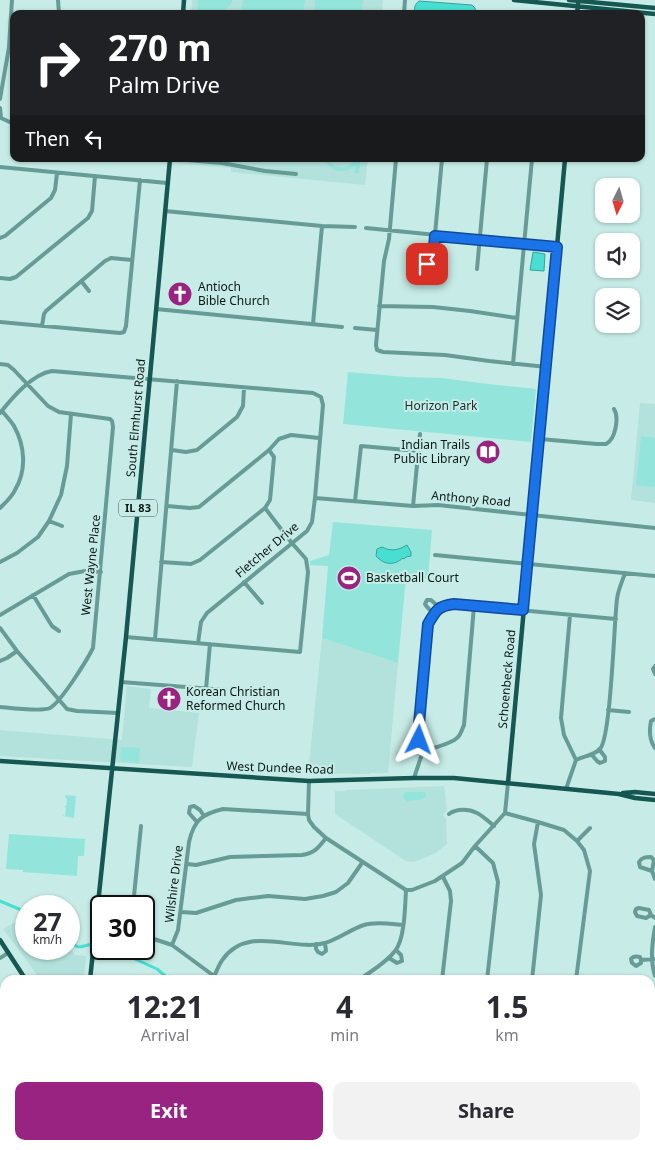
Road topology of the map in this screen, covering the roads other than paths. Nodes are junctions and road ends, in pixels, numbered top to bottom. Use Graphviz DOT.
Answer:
graph roads {
  1 [pos="514,0"];
  2 [pos="569,0"];
  3 [pos="578,2"];
  4 [pos="655,8"];
  5 [pos="629,10"];
  6 [pos="10,31"];
  7 [pos="0,99"];
  8 [pos="0,108"];
  9 [pos="10,122"];
  10 [pos="170,162"];
  11 [pos="210,162"];
  12 [pos="396,162"];
  13 [pos="442,162"];
  14 [pos="487,162"];
  15 [pos="532,162"];
  16 [pos="565,162"];
  17 [pos="0,167"];
  18 [pos="57,173"];
  19 [pos="296,174"];
  20 [pos="95,176"];
  21 [pos="140,180"];
  22 [pos="168,183"];
  23 [pos="165,211"];
  24 [pos="322,226"];
  25 [pos="355,227"];
  26 [pos="366,228"];
  27 [pos="390,231"];
  28 [pos="435,236"];
  29 [pos="0,238"];
  30 [pos="480,240"];
  31 [pos="525,244"];
  32 [pos="557,247"];
  33 [pos="132,260"];
  34 [pos="427,264"];
  35 [pos="477,269"];
  36 [pos="0,278"];
  37 [pos="82,282"];
  38 [pos="89,291"];
  39 [pos="379,306"];
  40 [pos="156,309"];
  41 [pos="517,318"];
  42 [pos="0,322"];
  43 [pos="313,324"];
  44 [pos="42,326"];
  45 [pos="342,327"];
  46 [pos="355,328"];
  47 [pos="377,330"];
  48 [pos="0,364"];
  49 [pos="513,364"];
  50 [pos="547,367"];
  51 [pos="149,379"];
  52 [pos="177,381"];
  53 [pos="28,384"];
  54 [pos="244,388"];
  55 [pos="614,409"];
  56 [pos="1,412"];
  57 [pos="71,414"];
  58 [pos="420,434"];
  59 [pos="319,438"];
  60 [pos="540,439"];
  61 [pos="172,450"];
  62 [pos="269,450"];
  63 [pos="418,451"];
  64 [pos="315,498"];
  65 [pos="355,501"];
  66 [pos="167,506"];
  67 [pos="413,506"];
  68 [pos="0,508"];
  69 [pos="265,508"];
  70 [pos="532,515"];
  71 [pos="49,520"];
  72 [pos="62,526"];
  73 [pos="655,528"];
  74 [pos="291,542"];
  75 [pos="435,555"];
  76 [pos="0,562"];
  77 [pos="161,562"];
  78 [pos="528,564"];
  79 [pos="101,572"];
  80 [pos="625,573"];
  81 [pos="655,576"];
  82 [pos="244,582"];
  83 [pos="33,595"];
  84 [pos="262,603"];
  85 [pos="474,606"];
  86 [pos="523,610"];
  87 [pos="570,614"];
  88 [pos="0,615"];
  89 [pos="616,619"];
  90 [pos="0,628"];
  91 [pos="59,631"];
  92 [pos="126,637"];
  93 [pos="155,639"];
  94 [pos="198,643"];
  95 [pos="210,644"];
  96 [pos="17,651"];
  97 [pos="0,661"];
  98 [pos="655,666"];
  99 [pos="655,674"];
  100 [pos="121,682"];
  101 [pos="206,688"];
  102 [pos="225,690"];
  103 [pos="59,700"];
  104 [pos="0,707"];
  105 [pos="608,710"];
  106 [pos="629,712"];
  107 [pos="118,714"];
  108 [pos="655,719"];
  109 [pos="655,748"];
  110 [pos="599,749"];
  111 [pos="423,751"];
  112 [pos="592,755"];
  113 [pos="576,760"];
  114 [pos="0,761"];
  115 [pos="112,769"];
  116 [pos="414,778"];
  117 [pos="310,782"];
  118 [pos="508,783"];
  119 [pos="566,789"];
  120 [pos="619,794"];
  121 [pos="655,794"];
  122 [pos="655,800"];
  123 [pos="505,813"];
  124 [pos="308,814"];
  125 [pos="449,814"];
  126 [pos="204,816"];
  127 [pos="197,822"];
  128 [pos="538,822"];
  129 [pos="141,826"];
  130 [pos="494,826"];
  131 [pos="590,828"];
  132 [pos="326,838"];
  133 [pos="577,841"];
  134 [pos="475,846"];
  135 [pos="362,863"];
  136 [pos="186,864"];
  137 [pos="652,870"];
  138 [pos="443,877"];
  139 [pos="655,879"];
  140 [pos="406,890"];
  141 [pos="99,895"];
  142 [pos="134,895"];
  143 [pos="181,912"];
  144 [pos="403,926"];
  145 [pos="655,927"];
  146 [pos="155,939"];
  147 [pos="0,940"];
  148 [pos="325,943"];
  149 [pos="316,944"];
  150 [pos="172,945"];
  151 [pos="396,950"];
  152 [pos="8,953"];
  153 [pos="0,958"];
  154 [pos="389,958"];
  155 [pos="92,960"];
  156 [pos="641,960"];
  157 [pos="653,960"];
  158 [pos="23,975"];
  159 [pos="91,975"];
  160 [pos="213,975"];
  161 [pos="214,975"];
  162 [pos="366,975"];
  163 [pos="443,975"];
  164 [pos="488,975"];
  165 [pos="533,975"];
  166 [pos="577,975"];
  167 [pos="655,975"];
  1 -- 3 [label="main road"];
  2 -- 3 [label="main road"];
  3 -- 4 [label="main road"];
  3 -- 5 [label="main road"];
  6 -- 7 [label="street"];
  8 -- 9 [label="street"];
  10 -- 22 [label="main road, South Elmhurst Road / IL 83"];
  11 -- 19 [label="street"];
  12 -- 27 [label="street"];
  13 -- 28 [label="street"];
  14 -- 30 [label="street"];
  15 -- 31 [label="street"];
  16 -- 32 [label="main road, Schoenbeck Road"];
  17 -- 18 [label="street"];
  18 -- 20 [label="street"];
  18 -- 29 [label="street"];
  20 -- 21 [label="street"];
  20 -- 36 [label="street"];
  21 -- 22 [label="street"];
  21 -- 33 [label="street"];
  22 -- 23 [label="main road, South Elmhurst Road / IL 83"];
  23 -- 24 [label="street"];
  23 -- 40 [label="main road, South Elmhurst Road / IL 83"];
  24 -- 25 [label="street"];
  24 -- 43 [label="street"];
  26 -- 27 [label="street"];
  27 -- 28 [label="street"];
  27 -- 39 [label="street"];
  28 -- 30 [label="street"];
  28 -- 34 [label="street"];
  30 -- 31 [label="street"];
  30 -- 35 [label="street"];
  31 -- 32 [label="street"];
  31 -- 41 [label="street"];
  32 -- 50 [label="main road, Schoenbeck Road"];
  33 -- 37 [label="street"];
  33 -- 44 [label="street"];
  37 -- 38 [label="street"];
  37 -- 44 [label="street"];
  39 -- 41 [label="street"];
  39 -- 47 [label="street"];
  40 -- 43 [label="street"];
  40 -- 51 [label="main road, South Elmhurst Road / IL 83"];
  41 -- 49 [label="street"];
  42 -- 44 [label="street"];
  43 -- 45 [label="street"];
  46 -- 47 [label="street"];
  47 -- 49 [label="street"];
  48 -- 53 [label="street"];
  49 -- 50 [label="street"];
  50 -- 60 [label="main road, Schoenbeck Road"];
  51 -- 52 [label="street"];
  51 -- 53 [label="street"];
  51 -- 92 [label="main road, South Elmhurst Road / IL 83"];
  52 -- 54 [label="street"];
  52 -- 61 [label="street"];
  53 -- 56 [label="street"];
  53 -- 57 [label="street"];
  54 -- 59 [label="street, Fletcher Drive"];
  54 -- 61 [label="street"];
  55 -- 60 [label="street"];
  56 -- 68 [label="street"];
  57 -- 71 [label="street"];
  57 -- 79 [label="street, West Wayne Place"];
  58 -- 63 [label="street"];
  59 -- 62 [label="street"];
  59 -- 64 [label="street, Fletcher Drive"];
  60 -- 70 [label="main road, Schoenbeck Road"];
  61 -- 66 [label="street"];
  62 -- 66 [label="street"];
  62 -- 69 [label="street"];
  63 -- 65 [label="street"];
  63 -- 67 [label="street"];
  64 -- 65 [label="street, Anthony Road"];
  64 -- 74 [label="street, Fletcher Drive"];
  65 -- 67 [label="street, Anthony Road"];
  66 -- 77 [label="street"];
  67 -- 70 [label="street, Anthony Road"];
  69 -- 74 [label="street"];
  69 -- 77 [label="street"];
  70 -- 73 [label="street, Anthony Road"];
  70 -- 78 [label="main road, Schoenbeck Road"];
  71 -- 72 [label="street"];
  71 -- 76 [label="street"];
  74 -- 82 [label="street, Fletcher Drive"];
  74 -- 95 [label="street"];
  75 -- 78 [label="street"];
  77 -- 93 [label="street"];
  78 -- 80 [label="street"];
  78 -- 86 [label="main road, Schoenbeck Road"];
  79 -- 83 [label="street"];
  79 -- 103 [label="street, West Wayne Place"];
  80 -- 81 [label="street"];
  80 -- 89 [label="street"];
  82 -- 84 [label="street"];
  82 -- 94 [label="street, Fletcher Drive"];
  83 -- 88 [label="street"];
  83 -- 91 [label="street"];
  85 -- 86 [label="street"];
  85 -- 111 [label="street"];
  85 -- 111 [label="street"];
  86 -- 87 [label="street"];
  86 -- 118 [label="main road, Schoenbeck Road"];
  87 -- 89 [label="street"];
  87 -- 113 [label="street"];
  89 -- 105 [label="street"];
  90 -- 96 [label="street"];
  92 -- 93 [label="street"];
  92 -- 100 [label="main road, South Elmhurst Road / IL 83"];
  93 -- 94 [label="street"];
  94 -- 95 [label="street"];
  95 -- 101 [label="street"];
  96 -- 97 [label="street"];
  96 -- 103 [label="street"];
  98 -- 99 [label="street"];
  100 -- 101 [label="street"];
  100 -- 107 [label="main road, South Elmhurst Road / IL 83"];
  101 -- 102 [label="street"];
  103 -- 104 [label="street"];
  103 -- 107 [label="street"];
  105 -- 106 [label="street"];
  105 -- 110 [label="street"];
  107 -- 115 [label="main road, South Elmhurst Road / IL 83"];
  108 -- 109 [label="street"];
  110 -- 112 [label="street"];
  110 -- 112 [label="street"];
  111 -- 116 [label="street"];
  112 -- 113 [label="street"];
  113 -- 119 [label="street"];
  114 -- 115 [label="main road, West Dundee Road"];
  115 -- 117 [label="main road, West Dundee Road"];
  115 -- 141 [label="main road, IL 83"];
  116 -- 117 [label="main road, West Dundee Road"];
  116 -- 118 [label="main road, West Dundee Road"];
  117 -- 124 [label="street"];
  118 -- 119 [label="main road, West Dundee Road"];
  118 -- 123 [label="street"];
  119 -- 120 [label="main road, West Dundee Road"];
  120 -- 121 [label="main road"];
  120 -- 122 [label="main road"];
  123 -- 128 [label="street"];
  123 -- 130 [label="street"];
  124 -- 126 [label="street"];
  124 -- 132 [label="street"];
  125 -- 130 [label="street"];
  126 -- 127 [label="street"];
  126 -- 127 [label="street"];
  127 -- 136 [label="street, Wilshire Drive"];
  128 -- 133 [label="street"];
  128 -- 165 [label="street"];
  129 -- 142 [label="street"];
  130 -- 134 [label="street"];
  131 -- 133 [label="street"];
  132 -- 135 [label="street"];
  132 -- 136 [label="street"];
  133 -- 166 [label="street"];
  134 -- 138 [label="street"];
  134 -- 164 [label="street"];
  135 -- 140 [label="street"];
  135 -- 143 [label="street"];
  136 -- 143 [label="street, Wilshire Drive"];
  137 -- 137 [label="street"];
  137 -- 139 [label="street"];
  138 -- 140 [label="street"];
  138 -- 163 [label="street"];
  140 -- 144 [label="street"];
  143 -- 150 [label="street, Wilshire Drive"];
  144 -- 148 [label="street"];
  144 -- 151 [label="street"];
  145 -- 157 [label="street"];
  146 -- 150 [label="street"];
  147 -- 152 [label="main road"];
  148 -- 149 [label="street"];
  148 -- 149 [label="street"];
  149 -- 161 [label="street"];
  150 -- 160 [label="street"];
  151 -- 154 [label="street"];
  151 -- 154 [label="street"];
  152 -- 153 [label="street"];
  152 -- 158 [label="main road"];
  154 -- 162 [label="street"];
  155 -- 159 [label="main road, IL 83"];
  156 -- 157 [label="street"];
  157 -- 167 [label="street"];
}
